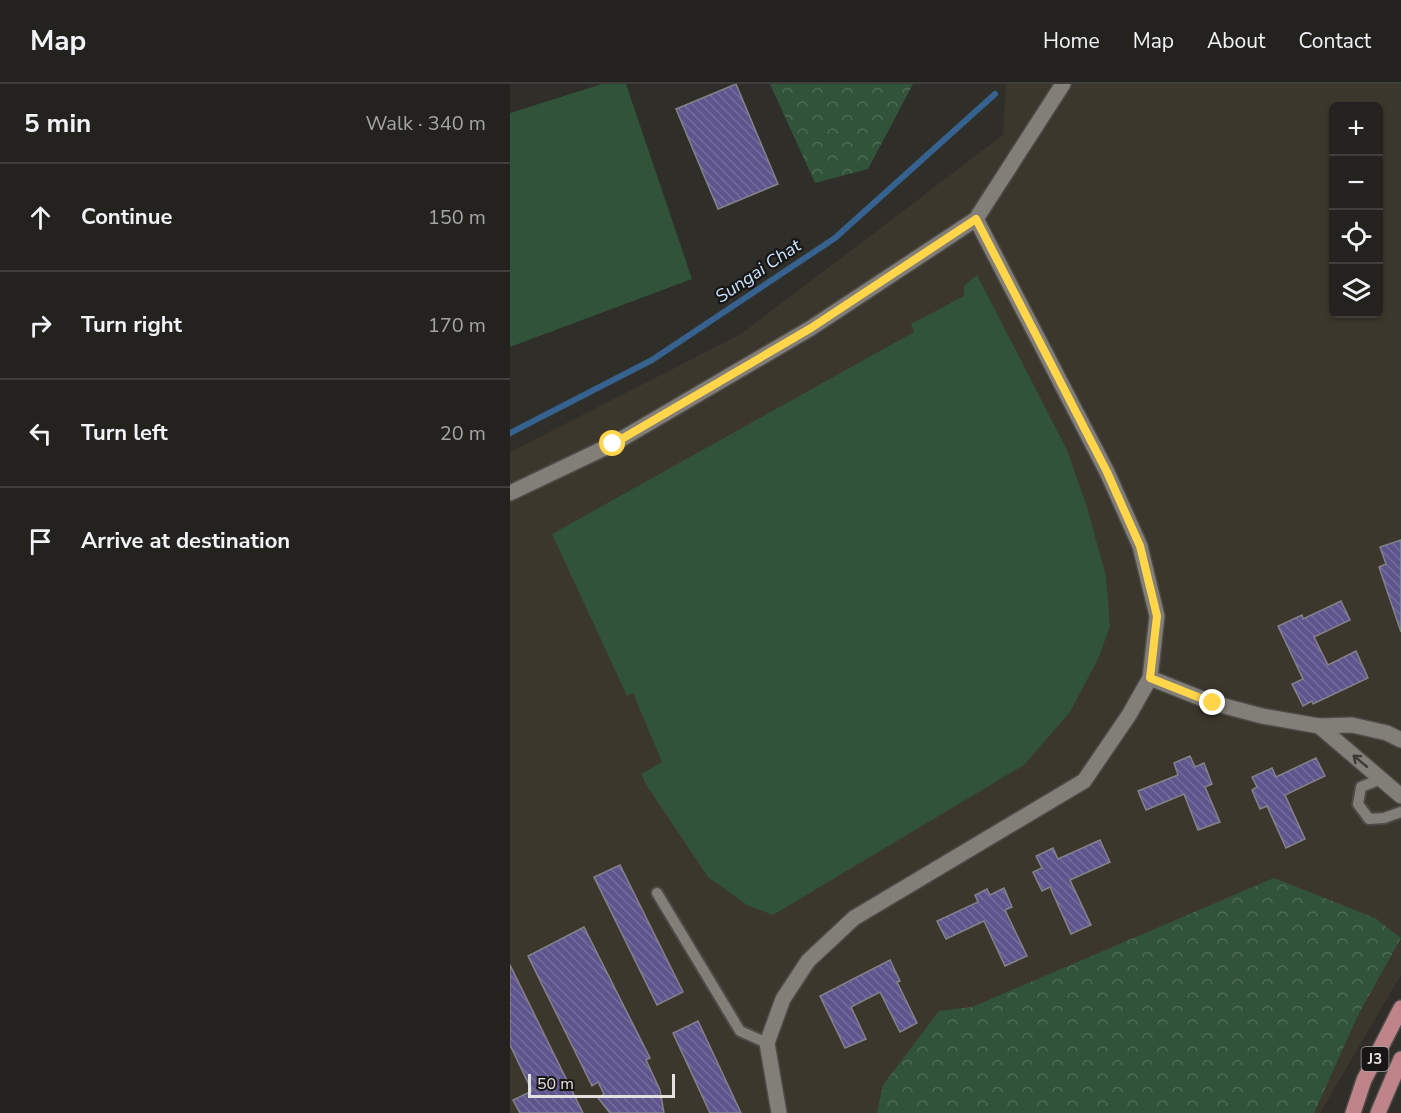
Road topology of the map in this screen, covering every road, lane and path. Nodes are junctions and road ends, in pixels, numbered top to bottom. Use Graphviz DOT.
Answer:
graph roads {
  1 [pos="1063,84"];
  2 [pos="976,219"];
  3 [pos="510,493"];
  4 [pos="1150,678"];
  5 [pos="1318,726"];
  6 [pos="1401,740"];
  7 [pos="1381,779"];
  8 [pos="1401,796"];
  9 [pos="1401,812"];
  10 [pos="657,893"];
  11 [pos="1401,1008"];
  12 [pos="767,1043"];
  13 [pos="1401,1059"];
  14 [pos="779,1113"];
  15 [pos="1353,1113"];
  16 [pos="1378,1113"];
  1 -- 2 [label="street"];
  2 -- 3 [label="street"];
  2 -- 4 [label="street"];
  4 -- 5 [label="street"];
  4 -- 12 [label="street"];
  5 -- 6 [label="street"];
  7 -- 5 [label="street, one-way"];
  7 -- 8 [label="street"];
  7 -- 9 [label="lane"];
  10 -- 12 [label="lane"];
  11 -- 15 [label="main road, J3"];
  12 -- 14 [label="street"];
  13 -- 16 [label="main road, J3"];
}
